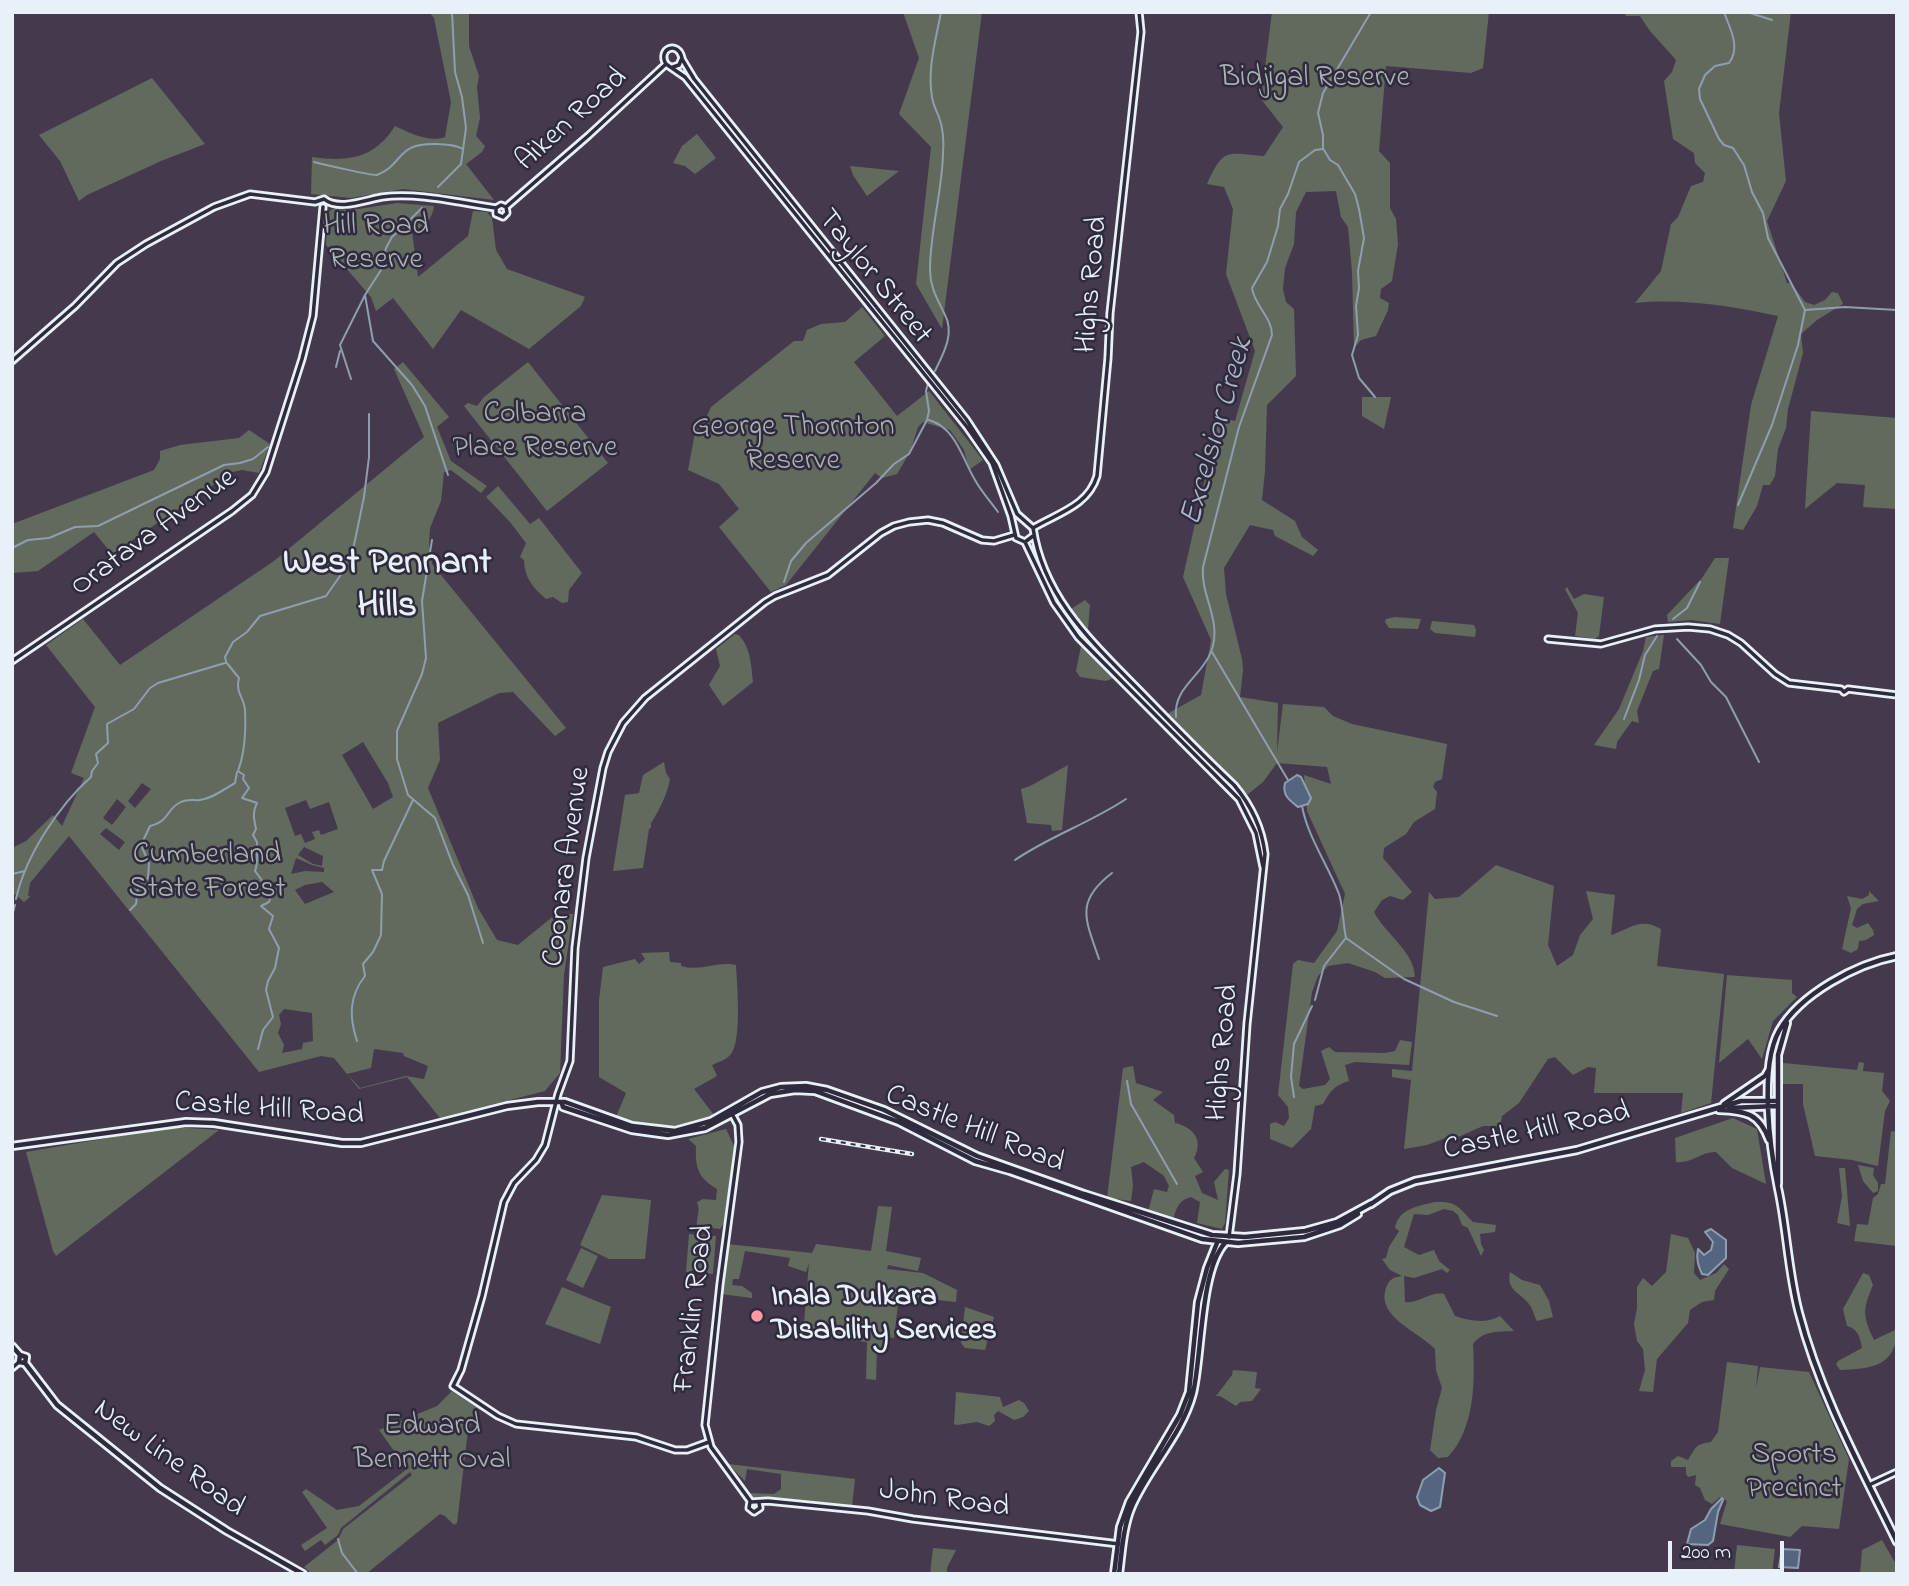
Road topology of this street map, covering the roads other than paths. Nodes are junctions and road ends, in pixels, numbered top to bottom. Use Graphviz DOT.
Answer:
graph roads {
  1 [pos="1139,12"];
  2 [pos="682,60"];
  3 [pos="666,64"];
  4 [pos="673,67"];
  5 [pos="320,201"];
  6 [pos="328,202"];
  7 [pos="323,206"];
  8 [pos="506,207"];
  9 [pos="496,208"];
  10 [pos="12,361"];
  11 [pos="1025,522"];
  12 [pos="1033,528"];
  13 [pos="1014,533"];
  14 [pos="1032,537"];
  15 [pos="1025,542"];
  16 [pos="1548,639"];
  17 [pos="12,661"];
  18 [pos="1897,695"];
  19 [pos="1179,732"];
  20 [pos="1188,746"];
  21 [pos="1264,872"];
  22 [pos="1897,956"];
  23 [pos="1788,1019"];
  24 [pos="1770,1068"];
  25 [pos="556,1103"];
  26 [pos="1767,1103"];
  27 [pos="1777,1103"];
  28 [pos="1715,1110"];
  29 [pos="731,1112"];
  30 [pos="12,1146"];
  31 [pos="1772,1148"];
  32 [pos="1778,1185"];
  33 [pos="1372,1203"];
  34 [pos="1229,1237"];
  35 [pos="1217,1242"];
  36 [pos="1225,1243"];
  37 [pos="1234,1243"];
  38 [pos="12,1346"];
  39 [pos="22,1362"];
  40 [pos="12,1368"];
  41 [pos="709,1443"];
  42 [pos="1897,1472"];
  43 [pos="1869,1485"];
  44 [pos="751,1502"];
  45 [pos="759,1503"];
  46 [pos="1897,1542"];
  47 [pos="1120,1544"];
  48 [pos="303,1574"];
  49 [pos="1116,1574"];
  1 -- 12 [label="street, Highs Road"];
  2 -- 3 [label="street"];
  2 -- 4 [label="street"];
  2 -- 11 [label="street, Taylor Street"];
  3 -- 4 [label="street"];
  3 -- 8 [label="street, Aiken Road"];
  4 -- 13 [label="street, Taylor Street"];
  5 -- 6 [label="street"];
  5 -- 7 [label="street"];
  5 -- 10 [label="street"];
  6 -- 7 [label="street"];
  6 -- 9 [label="street"];
  7 -- 17 [label="street, Oratava Avenue"];
  8 -- 9 [label="street"];
  8 -- 9 [label="street"];
  11 -- 12 [label="street"];
  11 -- 13 [label="street"];
  12 -- 14 [label="street"];
  13 -- 15 [label="street"];
  13 -- 25 [label="street, Coonara Avenue"];
  14 -- 15 [label="street"];
  14 -- 19 [label="street, Highs Road"];
  15 -- 20 [label="street, Highs Road"];
  16 -- 18 [label="street"];
  19 -- 20 [label="street"];
  19 -- 21 [label="street, Highs Road"];
  20 -- 21 [label="street, Highs Road"];
  21 -- 34 [label="street, Highs Road"];
  22 -- 23 [label="main road"];
  23 -- 24 [label="main road"];
  23 -- 27 [label="main road"];
  24 -- 26 [label="main road"];
  24 -- 28 [label="main road"];
  25 -- 29 [label="main road, Castle Hill Road"];
  25 -- 30 [label="main road, Castle Hill Road"];
  25 -- 41 [label="street, Coonara Avenue"];
  26 -- 27 [label="main road, Castle Hill Road"];
  26 -- 28 [label="main road, Castle Hill Road"];
  26 -- 31 [label="main road"];
  27 -- 32 [label="main road"];
  28 -- 31 [label="main road"];
  28 -- 33 [label="main road, Castle Hill Road"];
  29 -- 34 [label="main road, Castle Hill Road"];
  29 -- 35 [label="main road, Castle Hill Road"];
  29 -- 41 [label="street, Franklin Road"];
  31 -- 32 [label="main road"];
  32 -- 43 [label="main road"];
  33 -- 34 [label="main road, Castle Hill Road"];
  33 -- 37 [label="main road, Castle Hill Road"];
  34 -- 35 [label="main road"];
  34 -- 36 [label="main road"];
  34 -- 37 [label="main road"];
  35 -- 36 [label="main road, Castle Hill Road"];
  35 -- 47 [label="main road"];
  36 -- 37 [label="main road, Castle Hill Road"];
  36 -- 47 [label="main road"];
  38 -- 39 [label="main road, New Line Road"];
  39 -- 40 [label="street"];
  39 -- 48 [label="main road, New Line Road"];
  41 -- 44 [label="street"];
  42 -- 43 [label="street"];
  43 -- 46 [label="main road"];
  44 -- 45 [label="street"];
  44 -- 45 [label="street"];
  45 -- 47 [label="street, John Road"];
  47 -- 49 [label="main road"];
}
